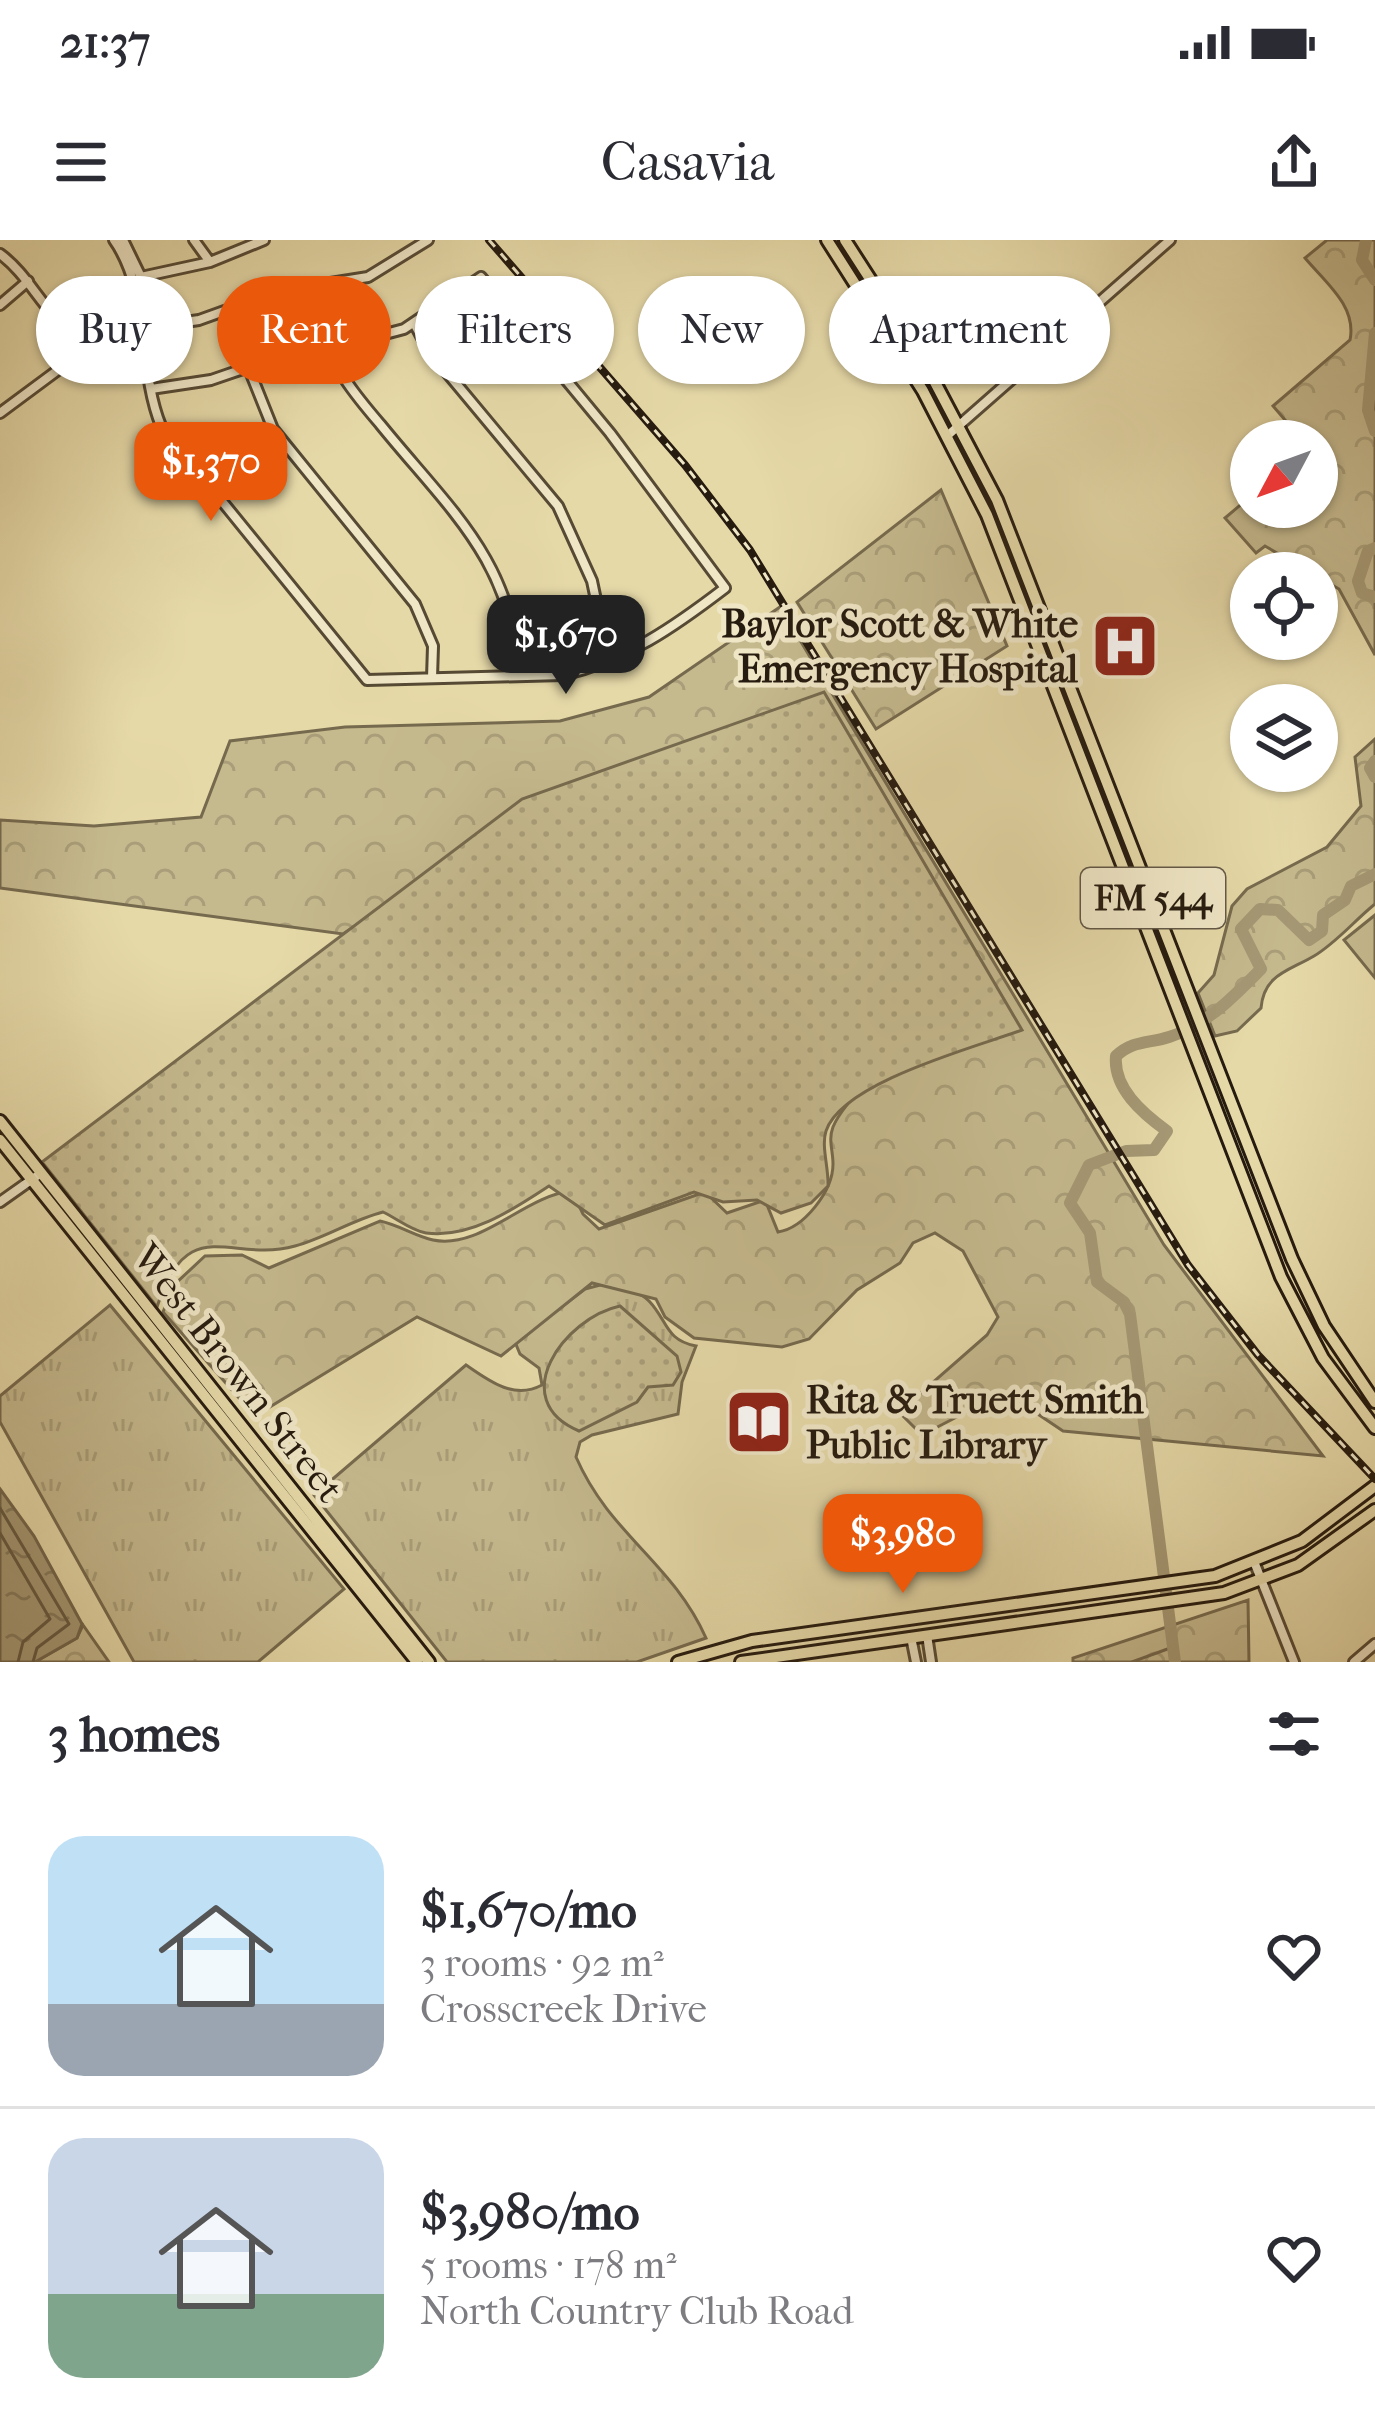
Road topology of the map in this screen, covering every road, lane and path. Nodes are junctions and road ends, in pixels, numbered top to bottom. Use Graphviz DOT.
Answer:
graph roads {
  1 [pos="118,240"];
  2 [pos="194,240"];
  3 [pos="264,240"];
  4 [pos="827,240"];
  5 [pos="845,240"];
  6 [pos="1170,240"];
  7 [pos="423,242"];
  8 [pos="0,254"];
  9 [pos="210,262"];
  10 [pos="131,276"];
  11 [pos="140,276"];
  12 [pos="146,276"];
  13 [pos="363,276"];
  14 [pos="28,280"];
  15 [pos="36,292"];
  16 [pos="0,305"];
  17 [pos="414,323"];
  18 [pos="391,329"];
  19 [pos="217,375"];
  20 [pos="39,384"];
  21 [pos="150,384"];
  22 [pos="255,384"];
  23 [pos="347,384"];
  24 [pos="151,388"];
  25 [pos="0,413"];
  26 [pos="960,427"];
  27 [pos="947,436"];
  28 [pos="609,662"];
  29 [pos="518,676"];
  30 [pos="432,678"];
  31 [pos="1097,751"];
  32 [pos="1083,756"];
  33 [pos="0,1121"];
  34 [pos="0,1140"];
  35 [pos="36,1176"];
  36 [pos="0,1202"];
  37 [pos="1276,1216"];
  38 [pos="1259,1222"];
  39 [pos="1375,1402"];
  40 [pos="1375,1428"];
  41 [pos="1375,1486"];
  42 [pos="1375,1510"];
  43 [pos="1255,1564"];
  44 [pos="1262,1582"];
  45 [pos="920,1617"];
  46 [pos="927,1635"];
  47 [pos="911,1637"];
  48 [pos="400,1641"];
  49 [pos="1375,1644"];
  50 [pos="723,1647"];
  51 [pos="417,1662"];
  52 [pos="429,1662"];
  53 [pos="678,1662"];
  54 [pos="727,1662"];
  55 [pos="741,1662"];
  56 [pos="916,1662"];
  57 [pos="931,1662"];
  58 [pos="1294,1662"];
  59 [pos="1354,1662"];
  1 -- 10 [label="street"];
  1 -- 11 [label="street"];
  2 -- 9 [label="street"];
  3 -- 9 [label="street"];
  4 -- 27 [label="main road, FM 544 / FM 544"];
  5 -- 26 [label="main road, FM 544 / FM 544"];
  6 -- 26 [label="street"];
  7 -- 13 [label="street"];
  8 -- 14 [label="street"];
  9 -- 12 [label="street"];
  14 -- 15 [label="street"];
  14 -- 16 [label="street"];
  17 -- 18 [label="street"];
  17 -- 28 [label="street"];
  17 -- 28 [label="street"];
  19 -- 24 [label="street"];
  20 -- 25 [label="street"];
  21 -- 24 [label="street"];
  22 -- 30 [label="street"];
  23 -- 29 [label="street"];
  24 -- 30 [label="street"];
  26 -- 27 [label="street"];
  26 -- 31 [label="main road, FM 544 / FM 544"];
  27 -- 32 [label="main road, FM 544 / FM 544"];
  28 -- 29 [label="street"];
  29 -- 30 [label="street"];
  31 -- 32 [label="main road"];
  31 -- 37 [label="main road, FM 544 / FM 544"];
  32 -- 38 [label="main road, FM 544 / FM 544"];
  33 -- 35 [label="main road, West Brown Street"];
  34 -- 35 [label="main road, West Brown Street"];
  35 -- 36 [label="street"];
  35 -- 48 [label="main road, West Brown Street"];
  35 -- 52 [label="main road, West Brown Street"];
  37 -- 38 [label="main road"];
  37 -- 39 [label="main road, FM 544 / FM 544"];
  38 -- 40 [label="main road, FM 544 / FM 544"];
  41 -- 43 [label="main road"];
  42 -- 44 [label="main road"];
  43 -- 44 [label="street"];
  43 -- 45 [label="main road"];
  44 -- 46 [label="main road"];
  44 -- 58 [label="street"];
  45 -- 46 [label="main road"];
  45 -- 47 [label="main road"];
  45 -- 50 [label="main road"];
  46 -- 47 [label="main road"];
  46 -- 57 [label="street"];
  47 -- 55 [label="main road"];
  47 -- 56 [label="street"];
  48 -- 51 [label="main road, West Brown Street"];
  48 -- 52 [label="main road"];
  49 -- 59 [label="street"];
  50 -- 53 [label="main road"];
  50 -- 54 [label="main road"];
}
